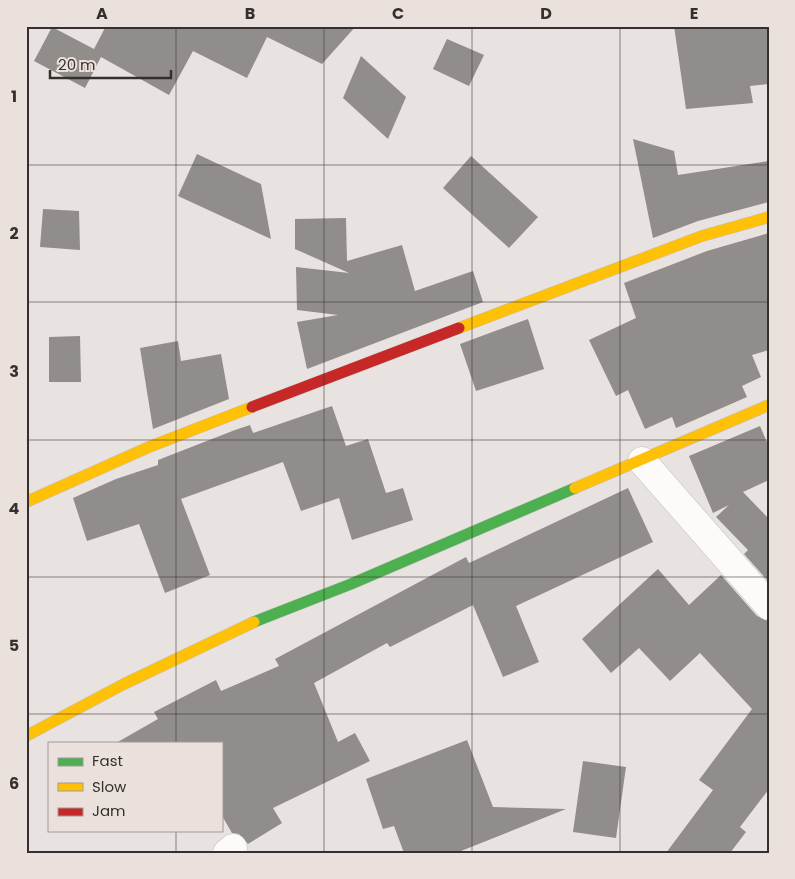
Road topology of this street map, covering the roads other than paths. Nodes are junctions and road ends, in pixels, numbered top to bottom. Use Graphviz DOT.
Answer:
graph roads {
  1 [pos="769,217"];
  2 [pos="769,405"];
  3 [pos="642,461"];
  4 [pos="26,502"];
  5 [pos="769,606"];
  6 [pos="26,736"];
  1 -- 4 [label="street"];
  2 -- 3 [label="street"];
  3 -- 5 [label="street"];
  3 -- 6 [label="street"];
}
